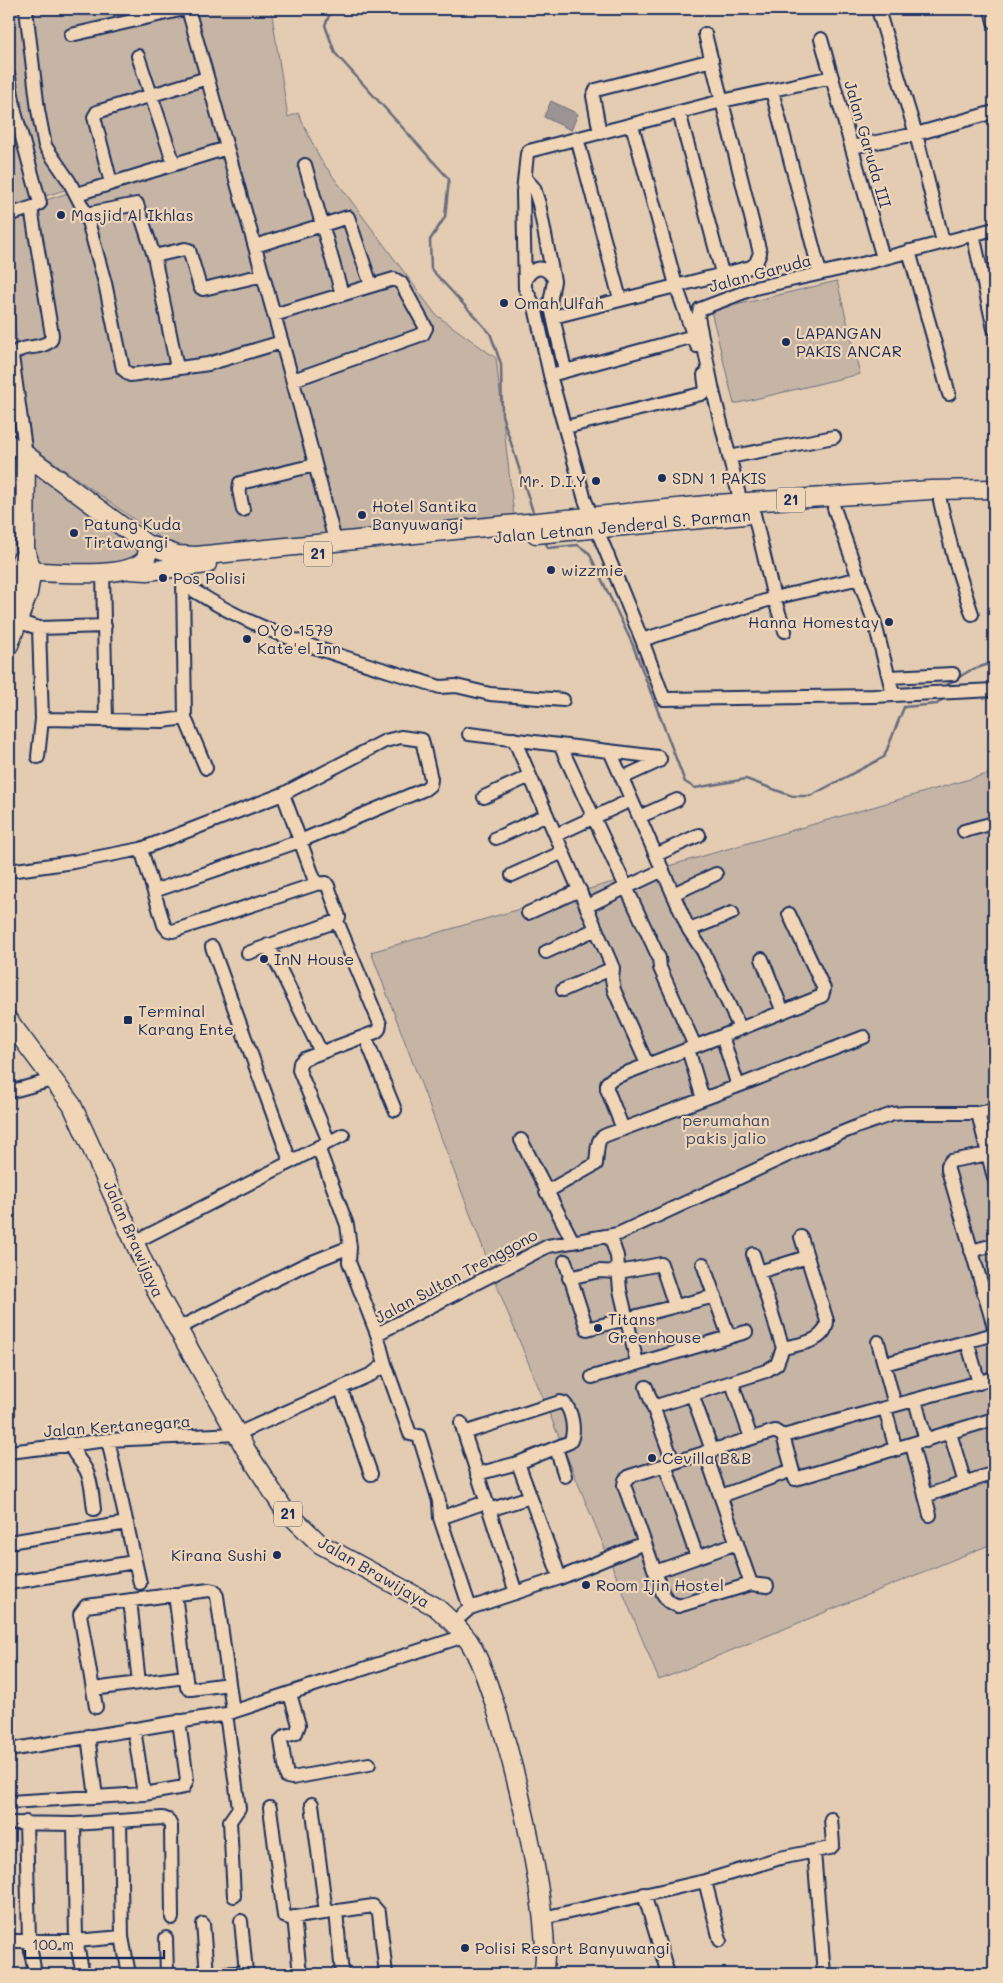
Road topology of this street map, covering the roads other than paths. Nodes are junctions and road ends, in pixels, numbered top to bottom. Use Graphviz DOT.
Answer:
graph roads {
  1 [pos="26,9"];
  2 [pos="186,9"];
  3 [pos="991,9"];
  4 [pos="878,13"];
  5 [pos="994,22"];
  6 [pos="705,34"];
  7 [pos="71,35"];
  8 [pos="821,40"];
  9 [pos="138,56"];
  10 [pos="712,60"];
  11 [pos="9,77"];
  12 [pos="832,77"];
  13 [pos="207,78"];
  14 [pos="772,91"];
  15 [pos="151,95"];
  16 [pos="722,101"];
  17 [pos="680,112"];
  18 [pos="994,112"];
  19 [pos="632,125"];
  20 [pos="600,133"];
  21 [pos="916,134"];
  22 [pos="577,138"];
  23 [pos="852,147"];
  24 [pos="227,148"];
  25 [pos="174,164"];
  26 [pos="305,165"];
  27 [pos="525,178"];
  28 [pos="111,183"];
  29 [pos="76,194"];
  30 [pos="35,205"];
  31 [pos="86,214"];
  32 [pos="9,215"];
  33 [pos="322,225"];
  34 [pos="994,230"];
  35 [pos="973,234"];
  36 [pos="943,242"];
  37 [pos="255,246"];
  38 [pos="909,251"];
  39 [pos="154,256"];
  40 [pos="883,258"];
  41 [pos="722,273"];
  42 [pos="820,273"];
  43 [pos="263,275"];
  44 [pos="526,278"];
  45 [pos="552,278"];
  46 [pos="371,285"];
  47 [pos="676,285"];
  48 [pos="342,294"];
  49 [pos="620,300"];
  50 [pos="274,315"];
  51 [pos="553,317"];
  52 [pos="994,329"];
  53 [pos="694,336"];
  54 [pos="282,342"];
  55 [pos="177,368"];
  56 [pos="565,370"];
  57 [pos="550,375"];
  58 [pos="293,380"];
  59 [pos="949,394"];
  60 [pos="566,427"];
  61 [pos="834,437"];
  62 [pos="9,442"];
  63 [pos="26,455"];
  64 [pos="730,457"];
  65 [pos="315,465"];
  66 [pos="994,489"];
  67 [pos="994,500"];
  68 [pos="940,501"];
  69 [pos="834,508"];
  70 [pos="748,509"];
  71 [pos="242,510"];
  72 [pos="592,522"];
  73 [pos="505,531"];
  74 [pos="335,541"];
  75 [pos="146,544"];
  76 [pos="130,570"];
  77 [pos="103,572"];
  78 [pos="183,576"];
  79 [pos="19,578"];
  80 [pos="860,578"];
  81 [pos="774,598"];
  82 [pos="972,614"];
  83 [pos="11,616"];
  84 [pos="105,626"];
  85 [pos="39,628"];
  86 [pos="785,632"];
  87 [pos="642,640"];
  88 [pos="9,645"];
  89 [pos="953,674"];
  90 [pos="889,678"];
  91 [pos="994,690"];
  92 [pos="893,694"];
  93 [pos="563,700"];
  94 [pos="185,718"];
  95 [pos="42,719"];
  96 [pos="106,720"];
  97 [pos="469,734"];
  98 [pos="514,739"];
  99 [pos="560,745"];
  100 [pos="610,751"];
  101 [pos="38,757"];
  102 [pos="206,768"];
  103 [pos="530,776"];
  104 [pos="622,778"];
  105 [pos="283,794"];
  106 [pos="484,797"];
  107 [pos="631,800"];
  108 [pos="678,800"];
  109 [pos="547,815"];
  110 [pos="594,817"];
  111 [pos="639,817"];
  112 [pos="994,823"];
  113 [pos="964,831"];
  114 [pos="556,835"];
  115 [pos="699,835"];
  116 [pos="496,838"];
  117 [pos="300,841"];
  118 [pos="142,850"];
  119 [pos="563,852"];
  120 [pos="656,855"];
  121 [pos="663,870"];
  122 [pos="9,871"];
  123 [pos="716,874"];
  124 [pos="512,875"];
  125 [pos="316,884"];
  126 [pos="626,888"];
  127 [pos="580,890"];
  128 [pos="154,891"];
  129 [pos="673,894"];
  130 [pos="587,906"];
  131 [pos="528,913"];
  132 [pos="732,913"];
  133 [pos="789,914"];
  134 [pos="336,921"];
  135 [pos="596,929"];
  136 [pos="689,930"];
  137 [pos="268,945"];
  138 [pos="212,947"];
  139 [pos="248,952"];
  140 [pos="546,952"];
  141 [pos="762,959"];
  142 [pos="613,968"];
  143 [pos="563,990"];
  144 [pos="783,1012"];
  145 [pos="9,1021"];
  146 [pos="740,1028"];
  147 [pos="9,1036"];
  148 [pos="365,1036"];
  149 [pos="722,1036"];
  150 [pos="864,1037"];
  151 [pos="692,1047"];
  152 [pos="321,1052"];
  153 [pos="647,1064"];
  154 [pos="45,1082"];
  155 [pos="738,1086"];
  156 [pos="9,1092"];
  157 [pos="703,1099"];
  158 [pos="395,1110"];
  159 [pos="994,1110"];
  160 [pos="978,1113"];
  161 [pos="623,1129"];
  162 [pos="343,1135"];
  163 [pos="521,1140"];
  164 [pos="324,1145"];
  165 [pos="988,1146"];
  166 [pos="290,1161"];
  167 [pos="994,1178"];
  168 [pos="546,1192"];
  169 [pos="610,1236"];
  170 [pos="801,1237"];
  171 [pos="573,1242"];
  172 [pos="133,1243"];
  173 [pos="994,1245"];
  174 [pos="350,1247"];
  175 [pos="971,1251"];
  176 [pos="753,1254"];
  177 [pos="807,1257"];
  178 [pos="565,1260"];
  179 [pos="618,1264"];
  180 [pos="703,1264"];
  181 [pos="759,1272"];
  182 [pos="569,1278"];
  183 [pos="715,1296"];
  184 [pos="674,1306"];
  185 [pos="626,1320"];
  186 [pos="991,1323"];
  187 [pos="177,1329"];
  188 [pos="746,1332"];
  189 [pos="377,1334"];
  190 [pos="728,1338"];
  191 [pos="967,1341"];
  192 [pos="878,1342"];
  193 [pos="783,1348"];
  194 [pos="638,1363"];
  195 [pos="386,1364"];
  196 [pos="884,1364"];
  197 [pos="592,1377"];
  198 [pos="994,1378"];
  199 [pos="732,1383"];
  200 [pos="978,1383"];
  201 [pos="646,1387"];
  202 [pos="341,1389"];
  203 [pos="692,1394"];
  204 [pos="915,1400"];
  205 [pos="653,1407"];
  206 [pos="890,1407"];
  207 [pos="992,1419"];
  208 [pos="950,1433"];
  209 [pos="994,1433"];
  210 [pos="233,1435"];
  211 [pos="783,1436"];
  212 [pos="751,1438"];
  213 [pos="108,1440"];
  214 [pos="926,1441"];
  215 [pos="70,1443"];
  216 [pos="912,1445"];
  217 [pos="556,1448"];
  218 [pos="896,1450"];
  219 [pos="708,1451"];
  220 [pos="9,1452"];
  221 [pos="518,1463"];
  222 [pos="669,1464"];
  223 [pos="792,1470"];
  224 [pos="994,1473"];
  225 [pos="370,1474"];
  226 [pos="476,1474"];
  227 [pos="565,1476"];
  228 [pos="965,1482"];
  229 [pos="530,1496"];
  230 [pos="721,1496"];
  231 [pos="925,1496"];
  232 [pos="487,1506"];
  233 [pos="94,1509"];
  234 [pos="930,1515"];
  235 [pos="440,1518"];
  236 [pos="127,1524"];
  237 [pos="9,1542"];
  238 [pos="737,1543"];
  239 [pos="636,1546"];
  240 [pos="697,1557"];
  241 [pos="134,1562"];
  242 [pos="655,1572"];
  243 [pos="560,1578"];
  244 [pos="9,1583"];
  245 [pos="140,1583"];
  246 [pos="751,1584"];
  247 [pos="768,1586"];
  248 [pos="516,1593"];
  249 [pos="175,1594"];
  250 [pos="130,1600"];
  251 [pos="470,1608"];
  252 [pos="456,1631"];
  253 [pos="185,1677"];
  254 [pos="139,1683"];
  255 [pos="229,1684"];
  256 [pos="93,1688"];
  257 [pos="290,1694"];
  258 [pos="96,1707"];
  259 [pos="229,1713"];
  260 [pos="179,1721"];
  261 [pos="134,1729"];
  262 [pos="88,1736"];
  263 [pos="9,1750"];
  264 [pos="368,1764"];
  265 [pos="144,1794"];
  266 [pos="96,1797"];
  267 [pos="9,1802"];
  268 [pos="312,1804"];
  269 [pos="270,1808"];
  270 [pos="831,1819"];
  271 [pos="120,1821"];
  272 [pos="26,1822"];
  273 [pos="9,1823"];
  274 [pos="74,1824"];
  275 [pos="814,1852"];
  276 [pos="705,1881"];
  277 [pos="644,1894"];
  278 [pos="234,1896"];
  279 [pos="331,1912"];
  280 [pos="294,1917"];
  281 [pos="172,1918"];
  282 [pos="543,1918"];
  283 [pos="241,1921"];
  284 [pos="203,1924"];
  285 [pos="122,1937"];
  286 [pos="166,1938"];
  287 [pos="9,1940"];
  288 [pos="29,1940"];
  289 [pos="720,1940"];
  290 [pos="76,1941"];
  291 [pos="542,1971"];
  292 [pos="246,1973"];
  293 [pos="35,1974"];
  294 [pos="83,1974"];
  295 [pos="129,1974"];
  296 [pos="167,1974"];
  297 [pos="207,1974"];
  298 [pos="222,1974"];
  299 [pos="300,1974"];
  300 [pos="342,1974"];
  301 [pos="386,1974"];
  302 [pos="668,1974"];
  303 [pos="824,1974"];
  1 -- 29 [label="street"];
  2 -- 7 [label="street"];
  2 -- 13 [label="street"];
  3 -- 5 [label="street"];
  4 -- 21 [label="street"];
  6 -- 10 [label="street"];
  8 -- 12 [label="street, Jalan Garuda III"];
  9 -- 15 [label="street"];
  10 -- 16 [label="street"];
  10 -- 20 [label="street"];
  11 -- 30 [label="street"];
  12 -- 14 [label="street"];
  12 -- 23 [label="street, Jalan Garuda III"];
  13 -- 15 [label="street"];
  13 -- 24 [label="street"];
  14 -- 16 [label="street"];
  14 -- 42 [label="street"];
  15 -- 25 [label="street"];
  15 -- 28 [label="street"];
  16 -- 17 [label="street"];
  16 -- 41 [label="street"];
  17 -- 19 [label="street"];
  17 -- 41 [label="street"];
  18 -- 21 [label="street"];
  19 -- 20 [label="street"];
  19 -- 47 [label="street"];
  20 -- 22 [label="street"];
  21 -- 23 [label="street"];
  21 -- 36 [label="street"];
  22 -- 27 [label="street"];
  22 -- 49 [label="street"];
  23 -- 40 [label="street, Jalan Garuda III"];
  24 -- 25 [label="street"];
  24 -- 37 [label="street"];
  25 -- 28 [label="street"];
  26 -- 33 [label="street"];
  27 -- 44 [label="street"];
  27 -- 45 [label="street"];
  28 -- 29 [label="street"];
  29 -- 31 [label="street"];
  30 -- 32 [label="street"];
  30 -- 63 [label="street"];
  31 -- 39 [label="street"];
  31 -- 55 [label="street"];
  33 -- 37 [label="street"];
  33 -- 46 [label="street"];
  33 -- 48 [label="street"];
  34 -- 35 [label="street, Jalan Garuda"];
  35 -- 36 [label="street, Jalan Garuda"];
  35 -- 52 [label="street"];
  36 -- 38 [label="street, Jalan Garuda"];
  37 -- 43 [label="street"];
  38 -- 40 [label="street, Jalan Garuda"];
  38 -- 59 [label="street"];
  39 -- 43 [label="street"];
  39 -- 55 [label="street"];
  40 -- 42 [label="street, Jalan Garuda"];
  41 -- 47 [label="street"];
  42 -- 64 [label="street, Jalan Garuda"];
  43 -- 50 [label="street"];
  44 -- 45 [label="street"];
  44 -- 57 [label="street"];
  45 -- 51 [label="street"];
  46 -- 48 [label="street"];
  46 -- 58 [label="street"];
  47 -- 49 [label="street"];
  47 -- 53 [label="street"];
  48 -- 50 [label="street"];
  49 -- 51 [label="street"];
  50 -- 54 [label="street"];
  51 -- 56 [label="street"];
  53 -- 56 [label="street"];
  53 -- 60 [label="street"];
  54 -- 55 [label="street"];
  54 -- 58 [label="street"];
  56 -- 57 [label="street"];
  57 -- 60 [label="street"];
  58 -- 65 [label="street"];
  60 -- 72 [label="street"];
  61 -- 64 [label="street"];
  62 -- 63 [label="main road"];
  63 -- 75 [label="highway, 21"];
  63 -- 79 [label="highway"];
  64 -- 70 [label="street, Jalan Garuda"];
  65 -- 71 [label="street"];
  65 -- 74 [label="street"];
  66 -- 70 [label="highway, Jalan Letnan Jenderal S. Parman / 21"];
  67 -- 68 [label="highway, Jalan Letnan Jenderal S. Parman / 21"];
  68 -- 69 [label="highway, Jalan Letnan Jenderal S. Parman / 21"];
  68 -- 82 [label="street"];
  69 -- 70 [label="highway, Jalan Letnan Jenderal S. Parman / 21"];
  69 -- 80 [label="street"];
  70 -- 72 [label="highway, Jalan Letnan Jenderal S. Parman / 21"];
  70 -- 81 [label="street, Jalan Garuda"];
  72 -- 73 [label="highway, Jalan Letnan Jenderal S. Parman / 21"];
  72 -- 87 [label="street"];
  73 -- 74 [label="highway, Jalan Letnan Jenderal S. Parman / 21"];
  73 -- 78 [label="highway, Jalan Letnan Jenderal S. Parman / 21"];
  74 -- 75 [label="highway, Jalan Letnan Jenderal S. Parman / 21"];
  75 -- 76 [label="highway"];
  76 -- 77 [label="highway, 21"];
  76 -- 78 [label="highway, Jalan Letnan Jenderal S. Parman / 21"];
  77 -- 79 [label="highway, 21"];
  77 -- 84 [label="street"];
  78 -- 93 [label="street"];
  78 -- 94 [label="street"];
  79 -- 83 [label="highway"];
  80 -- 81 [label="street"];
  80 -- 90 [label="street"];
  81 -- 86 [label="street, Jalan Garuda"];
  81 -- 87 [label="street"];
  83 -- 85 [label="street"];
  83 -- 88 [label="highway"];
  84 -- 85 [label="street"];
  84 -- 96 [label="street"];
  85 -- 95 [label="street"];
  87 -- 92 [label="street"];
  89 -- 90 [label="street"];
  90 -- 92 [label="street"];
  91 -- 92 [label="street"];
  94 -- 96 [label="street"];
  94 -- 102 [label="street"];
  95 -- 96 [label="street"];
  95 -- 101 [label="street"];
  97 -- 98 [label="street"];
  98 -- 99 [label="street"];
  98 -- 103 [label="street"];
  99 -- 100 [label="street"];
  99 -- 110 [label="street"];
  100 -- 104 [label="street"];
  100 -- 104 [label="street"];
  103 -- 106 [label="street"];
  103 -- 109 [label="street"];
  104 -- 107 [label="street"];
  105 -- 117 [label="street"];
  105 -- 117 [label="street"];
  105 -- 118 [label="street"];
  107 -- 110 [label="street"];
  107 -- 111 [label="street"];
  108 -- 111 [label="street"];
  109 -- 114 [label="street"];
  109 -- 116 [label="street"];
  110 -- 114 [label="street"];
  110 -- 126 [label="street"];
  111 -- 120 [label="street"];
  112 -- 113 [label="street"];
  114 -- 119 [label="street"];
  115 -- 120 [label="street"];
  117 -- 125 [label="street"];
  117 -- 128 [label="street"];
  118 -- 122 [label="street"];
  118 -- 128 [label="street"];
  119 -- 124 [label="street"];
  119 -- 127 [label="street"];
  120 -- 121 [label="street"];
  121 -- 126 [label="street"];
  121 -- 129 [label="street"];
  123 -- 129 [label="street"];
  125 -- 128 [label="street"];
  125 -- 134 [label="street"];
  126 -- 130 [label="street"];
  126 -- 151 [label="street"];
  127 -- 130 [label="street"];
  127 -- 131 [label="street"];
  129 -- 136 [label="street"];
  130 -- 135 [label="street"];
  132 -- 136 [label="street"];
  133 -- 144 [label="street"];
  134 -- 137 [label="street"];
  134 -- 148 [label="street"];
  135 -- 140 [label="street"];
  135 -- 142 [label="street"];
  136 -- 146 [label="street"];
  137 -- 139 [label="street"];
  137 -- 152 [label="street"];
  138 -- 166 [label="street"];
  141 -- 144 [label="street"];
  142 -- 143 [label="street"];
  142 -- 153 [label="street"];
  144 -- 146 [label="street"];
  145 -- 172 [label="highway, Jalan Brawijaya / 21"];
  146 -- 149 [label="street"];
  147 -- 154 [label="highway, Jalan Brawijaya / 21"];
  148 -- 152 [label="street"];
  148 -- 158 [label="street"];
  149 -- 151 [label="street"];
  149 -- 155 [label="street"];
  150 -- 155 [label="street"];
  151 -- 153 [label="street"];
  151 -- 157 [label="street"];
  152 -- 164 [label="street"];
  153 -- 161 [label="street"];
  154 -- 156 [label="street"];
  154 -- 210 [label="highway, Jalan Brawijaya / 21"];
  155 -- 157 [label="street"];
  157 -- 161 [label="street"];
  159 -- 160 [label="street, Jalan Sultan Trenggono"];
  160 -- 165 [label="street"];
  160 -- 169 [label="street, Jalan Sultan Trenggono"];
  161 -- 168 [label="street"];
  162 -- 164 [label="street"];
  163 -- 168 [label="street"];
  164 -- 166 [label="street"];
  164 -- 174 [label="street"];
  165 -- 167 [label="street"];
  165 -- 175 [label="street"];
  166 -- 172 [label="street"];
  168 -- 171 [label="street"];
  169 -- 171 [label="street, Jalan Sultan Trenggono"];
  169 -- 179 [label="street"];
  170 -- 177 [label="street"];
  171 -- 189 [label="street, Jalan Sultan Trenggono"];
  172 -- 187 [label="highway, Jalan Brawijaya / 21"];
  173 -- 175 [label="street"];
  174 -- 187 [label="street"];
  174 -- 189 [label="street"];
  175 -- 186 [label="street"];
  176 -- 181 [label="street"];
  177 -- 181 [label="street"];
  177 -- 193 [label="street"];
  178 -- 182 [label="street"];
  179 -- 182 [label="street"];
  179 -- 184 [label="street"];
  179 -- 185 [label="street"];
  180 -- 183 [label="street"];
  181 -- 193 [label="street"];
  182 -- 185 [label="street"];
  183 -- 184 [label="street"];
  183 -- 190 [label="street"];
  184 -- 185 [label="street"];
  185 -- 194 [label="street"];
  186 -- 191 [label="street"];
  187 -- 210 [label="highway, Jalan Brawijaya / 21"];
  188 -- 190 [label="street"];
  189 -- 195 [label="street, Jalan Sultan Trenggono"];
  190 -- 194 [label="street"];
  191 -- 196 [label="street"];
  191 -- 200 [label="street"];
  192 -- 196 [label="street"];
  193 -- 199 [label="street"];
  194 -- 197 [label="street"];
  195 -- 202 [label="street"];
  195 -- 235 [label="street, Jalan Sultan Trenggono"];
  196 -- 206 [label="street"];
  198 -- 200 [label="street"];
  199 -- 203 [label="street"];
  199 -- 212 [label="street"];
  200 -- 204 [label="street"];
  201 -- 205 [label="street"];
  202 -- 210 [label="street"];
  202 -- 225 [label="street"];
  203 -- 205 [label="street"];
  203 -- 219 [label="street"];
  204 -- 206 [label="street"];
  204 -- 214 [label="street"];
  205 -- 222 [label="street"];
  206 -- 211 [label="street"];
  206 -- 218 [label="street"];
  207 -- 208 [label="street"];
  207 -- 209 [label="street"];
  208 -- 214 [label="street"];
  208 -- 228 [label="street"];
  210 -- 213 [label="street, Jalan Kertanegara"];
  210 -- 252 [label="highway, Jalan Brawijaya / 21"];
  211 -- 212 [label="street"];
  211 -- 223 [label="street"];
  212 -- 219 [label="street"];
  213 -- 215 [label="street, Jalan Kertanegara"];
  213 -- 236 [label="street"];
  214 -- 216 [label="street"];
  215 -- 220 [label="street, Jalan Kertanegara"];
  215 -- 233 [label="street"];
  216 -- 218 [label="street"];
  216 -- 231 [label="street"];
  217 -- 221 [label="street"];
  217 -- 226 [label="street"];
  217 -- 227 [label="street"];
  218 -- 223 [label="street"];
  219 -- 222 [label="street"];
  219 -- 230 [label="street"];
  221 -- 226 [label="street"];
  221 -- 229 [label="street"];
  222 -- 239 [label="street"];
  222 -- 240 [label="street"];
  223 -- 230 [label="street"];
  224 -- 228 [label="street"];
  226 -- 232 [label="street"];
  228 -- 231 [label="street"];
  229 -- 232 [label="street"];
  229 -- 243 [label="street"];
  230 -- 238 [label="street"];
  231 -- 234 [label="street"];
  232 -- 235 [label="street"];
  232 -- 248 [label="street"];
  235 -- 251 [label="street"];
  236 -- 237 [label="street"];
  236 -- 241 [label="street"];
  238 -- 240 [label="street"];
  238 -- 246 [label="street"];
  239 -- 242 [label="street"];
  239 -- 243 [label="street"];
  240 -- 242 [label="street"];
  241 -- 244 [label="street"];
  241 -- 245 [label="street"];
  242 -- 246 [label="street"];
  243 -- 248 [label="street"];
  246 -- 247 [label="street"];
  248 -- 251 [label="street"];
  249 -- 250 [label="street"];
  249 -- 253 [label="street"];
  249 -- 255 [label="street"];
  250 -- 254 [label="street"];
  250 -- 256 [label="street"];
  251 -- 252 [label="street"];
  252 -- 257 [label="street"];
  252 -- 282 [label="highway, Jalan Brawijaya / 21"];
  252 -- 291 [label="highway, Jalan Brawijaya / 21"];
  253 -- 254 [label="street"];
  253 -- 255 [label="street"];
  254 -- 256 [label="street"];
  255 -- 259 [label="street"];
  256 -- 258 [label="street"];
  257 -- 259 [label="street"];
  257 -- 264 [label="street"];
  259 -- 260 [label="street"];
  259 -- 278 [label="street"];
  260 -- 261 [label="street"];
  260 -- 265 [label="street"];
  261 -- 262 [label="street"];
  261 -- 265 [label="street"];
  262 -- 263 [label="street"];
  262 -- 266 [label="street"];
  265 -- 266 [label="street"];
  266 -- 267 [label="street"];
  268 -- 279 [label="street"];
  269 -- 280 [label="street"];
  270 -- 275 [label="street"];
  271 -- 274 [label="street"];
  271 -- 281 [label="street"];
  271 -- 285 [label="street"];
  272 -- 273 [label="street"];
  272 -- 274 [label="street"];
  272 -- 288 [label="street"];
  274 -- 290 [label="street"];
  275 -- 276 [label="street"];
  275 -- 303 [label="street"];
  276 -- 277 [label="street"];
  276 -- 289 [label="street"];
  277 -- 282 [label="street"];
  277 -- 302 [label="street"];
  279 -- 280 [label="street"];
  279 -- 300 [label="street"];
  279 -- 301 [label="street"];
  280 -- 299 [label="street"];
  282 -- 291 [label="highway, Jalan Brawijaya / 21"];
  283 -- 292 [label="street"];
  284 -- 297 [label="street"];
  285 -- 290 [label="street"];
  285 -- 295 [label="street"];
  286 -- 296 [label="street"];
  287 -- 288 [label="street"];
  288 -- 290 [label="street"];
  288 -- 293 [label="street"];
  290 -- 294 [label="street"];
  292 -- 298 [label="street"];
}
